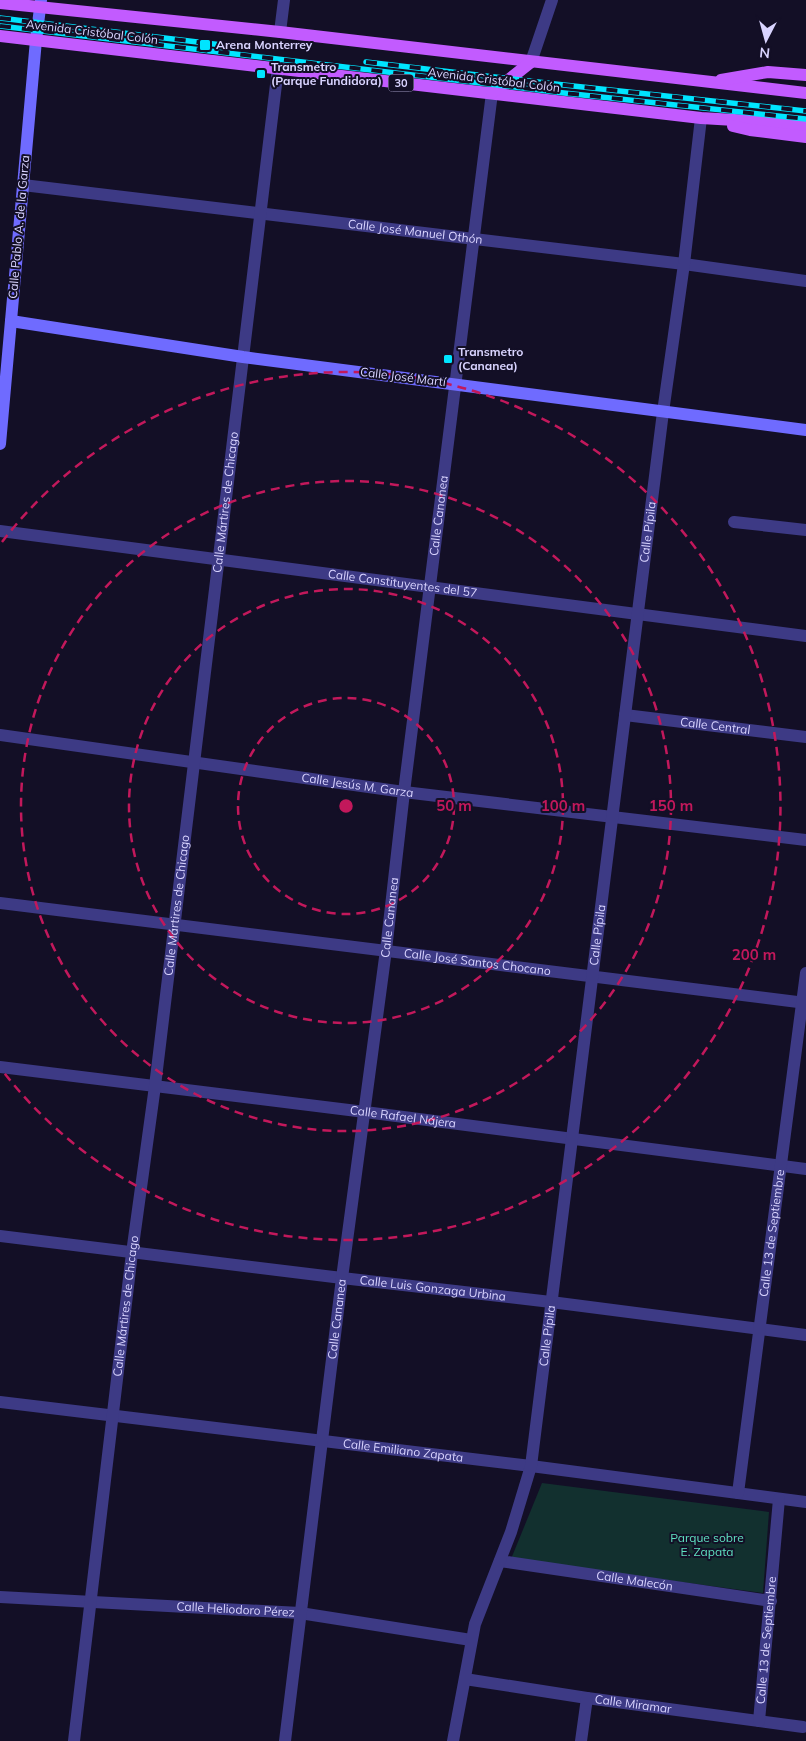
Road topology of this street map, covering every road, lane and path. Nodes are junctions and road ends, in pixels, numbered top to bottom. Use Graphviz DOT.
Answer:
graph roads {
  1 [pos="284,0"];
  2 [pos="552,0"];
  3 [pos="0,3"];
  4 [pos="41,4"];
  5 [pos="280,32"];
  6 [pos="0,36"];
  7 [pos="36,40"];
  8 [pos="531,62"];
  9 [pos="278,68"];
  10 [pos="806,75"];
  11 [pos="706,82"];
  12 [pos="806,93"];
  13 [pos="492,94"];
  14 [pos="701,118"];
  15 [pos="806,126"];
  16 [pos="806,137"];
  17 [pos="23,185"];
  18 [pos="261,213"];
  19 [pos="474,239"];
  20 [pos="684,264"];
  21 [pos="806,281"];
  22 [pos="5,320"];
  23 [pos="244,357"];
  24 [pos="456,384"];
  25 [pos="663,412"];
  26 [pos="806,430"];
  27 [pos="0,444"];
  28 [pos="734,522"];
  29 [pos="806,530"];
  30 [pos="0,531"];
  31 [pos="218,559"];
  32 [pos="430,587"];
  33 [pos="638,614"];
  34 [pos="806,636"];
  35 [pos="625,715"];
  36 [pos="0,735"];
  37 [pos="806,737"];
  38 [pos="194,762"];
  39 [pos="404,792"];
  40 [pos="612,817"];
  41 [pos="806,840"];
  42 [pos="0,903"];
  43 [pos="175,926"];
  44 [pos="386,950"];
  45 [pos="806,973"];
  46 [pos="593,976"];
  47 [pos="804,1003"];
  48 [pos="0,1068"];
  49 [pos="155,1086"];
  50 [pos="365,1112"];
  51 [pos="572,1139"];
  52 [pos="782,1167"];
  53 [pos="806,1169"];
  54 [pos="0,1236"];
  55 [pos="132,1252"];
  56 [pos="342,1278"];
  57 [pos="551,1302"];
  58 [pos="760,1330"];
  59 [pos="806,1335"];
  60 [pos="0,1402"];
  61 [pos="112,1416"];
  62 [pos="322,1442"];
  63 [pos="531,1466"];
  64 [pos="738,1493"];
  65 [pos="779,1499"];
  66 [pos="806,1502"];
  67 [pos="500,1561"];
  68 [pos="0,1596"];
  69 [pos="90,1601"];
  70 [pos="771,1601"];
  71 [pos="300,1613"];
  72 [pos="471,1640"];
  73 [pos="465,1679"];
  74 [pos="587,1698"];
  75 [pos="759,1722"];
  76 [pos="803,1727"];
  77 [pos="74,1741"];
  78 [pos="285,1741"];
  79 [pos="453,1741"];
  80 [pos="581,1741"];
  1 -- 5 [label="street"];
  2 -- 8 [label="street"];
  3 -- 4 [label="main road, Avenida Cristóbal Colón"];
  4 -- 5 [label="main road, Avenida Cristóbal Colón"];
  4 -- 7 [label="street"];
  5 -- 8 [label="main road, Avenida Cristóbal Colón"];
  6 -- 7 [label="main road, Avenida Cristóbal Colón / 30"];
  7 -- 9 [label="main road, Avenida Cristóbal Colón / 30"];
  7 -- 17 [label="street, Calle Pablo A. de la Garza"];
  8 -- 11 [label="main road, Avenida Cristóbal Colón"];
  8 -- 13 [label="main road"];
  9 -- 13 [label="main road, Avenida Cristóbal Colón / 30"];
  9 -- 18 [label="street, Calle Mártires de Chicago"];
  10 -- 11 [label="main road"];
  11 -- 12 [label="main road, Avenida Cristóbal Colón"];
  13 -- 14 [label="main road, Avenida Cristóbal Colón / 30"];
  13 -- 19 [label="street, Calle Cananea"];
  14 -- 15 [label="main road, Avenida Cristóbal Colón / 30"];
  14 -- 16 [label="main road"];
  14 -- 20 [label="street, Calle Pípila"];
  17 -- 18 [label="street, Calle José Manuel Othón"];
  17 -- 22 [label="street, Calle Pablo A. de la Garza"];
  18 -- 19 [label="street, Calle José Manuel Othón"];
  18 -- 23 [label="street, Calle Mártires de Chicago"];
  19 -- 20 [label="street, Calle José Manuel Othón"];
  19 -- 24 [label="street, Calle Cananea"];
  20 -- 21 [label="street, Calle José Manuel Othón"];
  20 -- 25 [label="street, Calle Pípila"];
  22 -- 23 [label="street, Calle José Martí"];
  22 -- 27 [label="street, Calle Pablo A. de la Garza"];
  23 -- 24 [label="street, Calle José Martí"];
  23 -- 31 [label="street, Calle Mártires de Chicago"];
  24 -- 25 [label="street, Calle José Martí"];
  24 -- 32 [label="street, Calle Cananea"];
  25 -- 26 [label="street, Calle José Martí"];
  25 -- 33 [label="street, Calle Pípila"];
  28 -- 29 [label="street"];
  30 -- 31 [label="street, Calle Constituyentes del 57"];
  31 -- 32 [label="street, Calle Constituyentes del 57"];
  31 -- 38 [label="street, Calle Mártires de Chicago"];
  32 -- 33 [label="street, Calle Constituyentes del 57"];
  32 -- 39 [label="street, Calle Cananea"];
  33 -- 34 [label="street, Calle Constituyentes del 57"];
  33 -- 35 [label="street, Calle Pípila"];
  35 -- 37 [label="street, Calle Central"];
  35 -- 40 [label="street, Calle Pípila"];
  36 -- 38 [label="street, Calle Jesús M. Garza"];
  38 -- 39 [label="street, Calle Jesús M. Garza"];
  38 -- 43 [label="street, Calle Mártires de Chicago"];
  39 -- 40 [label="street, Calle Jesús M. Garza"];
  39 -- 44 [label="street, Calle Cananea"];
  40 -- 41 [label="street, Calle Jesús M. Garza"];
  40 -- 46 [label="street, Calle Pípila"];
  42 -- 43 [label="street, Calle José Santos Chocano"];
  43 -- 44 [label="street, Calle José Santos Chocano"];
  43 -- 49 [label="street, Calle Mártires de Chicago"];
  44 -- 46 [label="street, Calle José Santos Chocano"];
  44 -- 50 [label="street, Calle Cananea"];
  45 -- 47 [label="street, Calle 13 de Septiembre"];
  46 -- 47 [label="street, Calle José Santos Chocano"];
  46 -- 51 [label="street, Calle Pípila"];
  47 -- 52 [label="street, Calle 13 de Septiembre"];
  48 -- 49 [label="street, Calle Rafael Nájera"];
  49 -- 50 [label="street, Calle Rafael Nájera"];
  49 -- 55 [label="street, Calle Mártires de Chicago"];
  50 -- 51 [label="street, Calle Rafael Nájera"];
  50 -- 56 [label="street, Calle Cananea"];
  51 -- 52 [label="street, Calle Rafael Nájera"];
  51 -- 57 [label="street, Calle Pípila"];
  52 -- 53 [label="street, Calle Rafael Nájera"];
  52 -- 58 [label="street, Calle 13 de Septiembre"];
  54 -- 55 [label="street, Calle Luis Gonzaga Urbina"];
  55 -- 56 [label="street, Calle Luis Gonzaga Urbina"];
  55 -- 61 [label="street, Calle Mártires de Chicago"];
  56 -- 57 [label="street, Calle Luis Gonzaga Urbina"];
  56 -- 62 [label="street, Calle Cananea"];
  57 -- 58 [label="street, Calle Luis Gonzaga Urbina"];
  57 -- 63 [label="street, Calle Pípila"];
  58 -- 59 [label="street, Calle Luis Gonzaga Urbina"];
  58 -- 64 [label="street, Calle 13 de Septiembre"];
  60 -- 61 [label="street, Calle Emiliano Zapata"];
  61 -- 62 [label="street, Calle Emiliano Zapata"];
  61 -- 69 [label="street, Calle Mártires de Chicago"];
  62 -- 63 [label="street, Calle Emiliano Zapata"];
  62 -- 71 [label="street, Calle Cananea"];
  63 -- 64 [label="street, Calle Emiliano Zapata"];
  63 -- 67 [label="street, Calle Pípila"];
  64 -- 65 [label="street, Calle Emiliano Zapata"];
  65 -- 66 [label="street, Calle Emiliano Zapata"];
  65 -- 70 [label="street, Calle 13 de Septiembre"];
  67 -- 70 [label="street, Calle Malecón"];
  67 -- 72 [label="street, Calle Pípila"];
  68 -- 69 [label="street, Calle Heliodoro Pérez"];
  69 -- 71 [label="street, Calle Heliodoro Pérez"];
  69 -- 77 [label="street, Calle Mártires de Chicago"];
  70 -- 75 [label="street, Calle 13 de Septiembre"];
  71 -- 72 [label="street, Calle Heliodoro Pérez"];
  71 -- 78 [label="street, Calle Cananea"];
  72 -- 73 [label="street, Calle Pípila"];
  73 -- 74 [label="street, Calle Miramar"];
  73 -- 79 [label="street, Calle Pípila"];
  74 -- 75 [label="street, Calle Miramar"];
  74 -- 80 [label="street"];
  75 -- 76 [label="street, Calle Miramar"];
}
